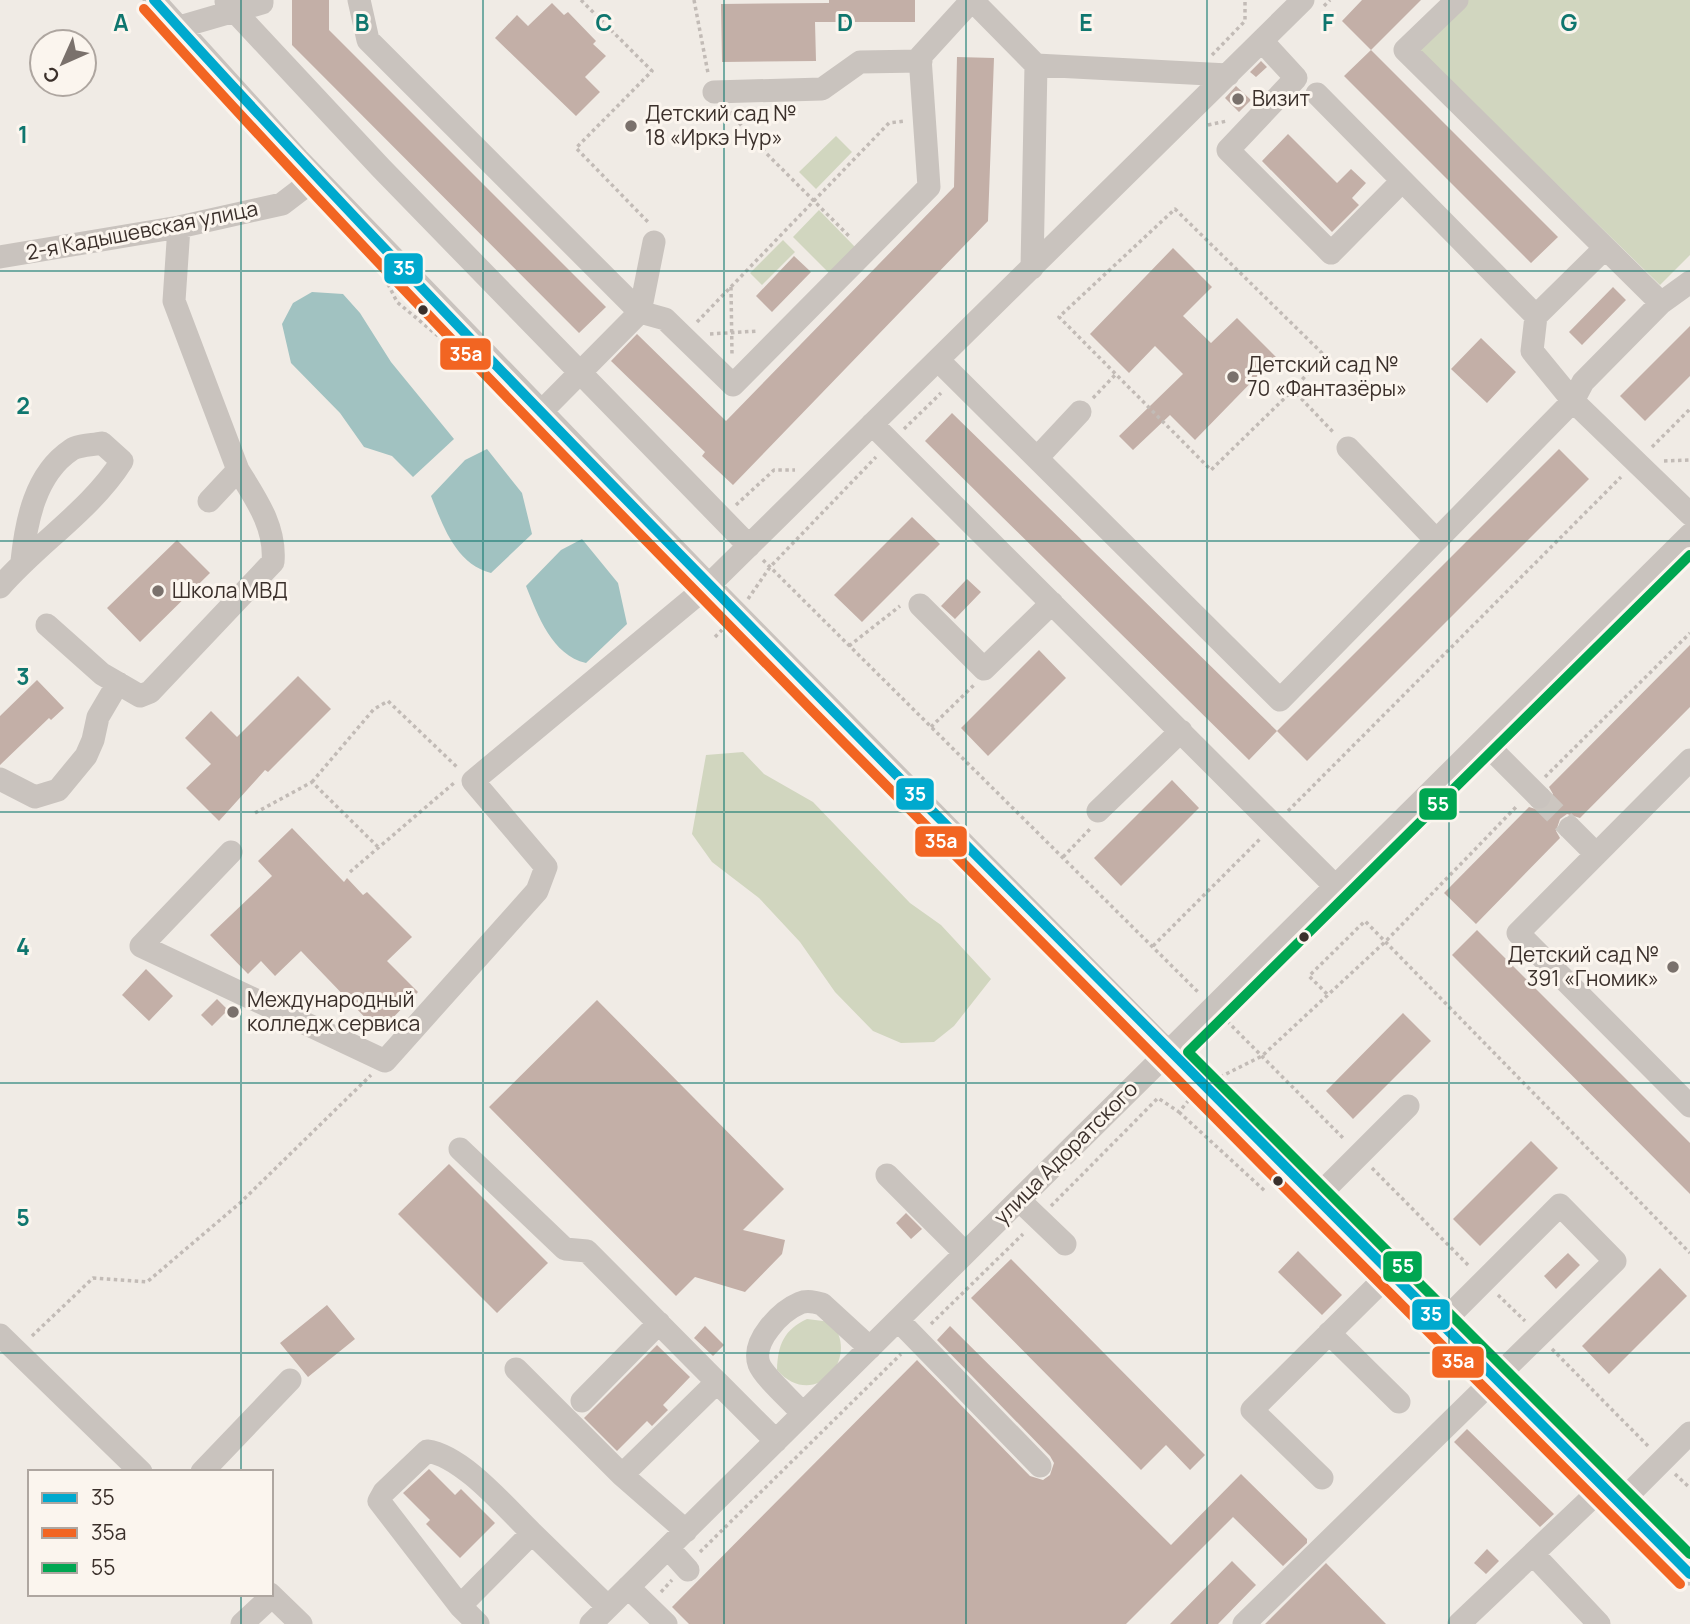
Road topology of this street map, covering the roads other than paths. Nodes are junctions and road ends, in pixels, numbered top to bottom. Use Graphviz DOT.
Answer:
graph roads {
  1 [pos="155,0"];
  2 [pos="262,0"];
  3 [pos="359,0"];
  4 [pos="972,0"];
  5 [pos="1303,0"];
  6 [pos="1457,0"];
  7 [pos="230,7"];
  8 [pos="176,28"];
  9 [pos="1262,41"];
  10 [pos="921,61"];
  11 [pos="1036,65"];
  12 [pos="1228,75"];
  13 [pos="714,92"];
  14 [pos="1317,94"];
  15 [pos="316,178"];
  16 [pos="1402,181"];
  17 [pos="179,227"];
  18 [pos="654,242"];
  19 [pos="1605,248"];
  20 [pos="0,257"];
  21 [pos="1032,268"];
  22 [pos="1690,282"];
  23 [pos="1661,303"];
  24 [pos="640,312"];
  25 [pos="1536,316"];
  26 [pos="938,360"];
  27 [pos="580,372"];
  28 [pos="1573,401"];
  29 [pos="542,411"];
  30 [pos="1080,412"];
  31 [pos="872,424"];
  32 [pos="1348,448"];
  33 [pos="1037,458"];
  34 [pos="238,470"];
  35 [pos="209,501"];
  36 [pos="1690,514"];
  37 [pos="1690,535"];
  38 [pos="1436,540"];
  39 [pos="749,546"];
  40 [pos="22,561"];
  41 [pos="709,585"];
  42 [pos="0,587"];
  43 [pos="1052,603"];
  44 [pos="920,605"];
  45 [pos="47,625"];
  46 [pos="118,683"];
  47 [pos="1181,732"];
  48 [pos="1483,741"];
  49 [pos="1690,760"];
  50 [pos="0,779"];
  51 [pos="1535,794"];
  52 [pos="1098,811"];
  53 [pos="1570,828"];
  54 [pos="231,852"];
  55 [pos="1597,854"];
  56 [pos="1336,887"];
  57 [pos="1168,1052"];
  58 [pos="1408,1106"];
  59 [pos="1690,1106"];
  60 [pos="460,1149"];
  61 [pos="887,1175"];
  62 [pos="1315,1199"];
  63 [pos="1019,1200"];
  64 [pos="1065,1244"];
  65 [pos="965,1253"];
  66 [pos="1389,1274"];
  67 [pos="898,1320"];
  68 [pos="659,1323"];
  69 [pos="1440,1325"];
  70 [pos="1329,1333"];
  71 [pos="8,1344"];
  72 [pos="870,1348"];
  73 [pos="516,1369"];
  74 [pos="290,1380"];
  75 [pos="1495,1381"];
  76 [pos="717,1382"];
  77 [pos="582,1401"];
  78 [pos="1399,1402"];
  79 [pos="803,1414"];
  80 [pos="1690,1433"];
  81 [pos="776,1441"];
  82 [pos="1040,1466"];
  83 [pos="139,1470"];
  84 [pos="204,1470"];
  85 [pos="622,1475"];
  86 [pos="1322,1479"];
  87 [pos="1603,1487"];
  88 [pos="1619,1504"];
  89 [pos="686,1531"];
  90 [pos="532,1533"];
  91 [pos="668,1548"];
  92 [pos="1533,1554"];
  93 [pos="687,1569"];
  94 [pos="1690,1574"];
  95 [pos="628,1587"];
  96 [pos="270,1596"];
  97 [pos="272,1596"];
  98 [pos="460,1606"];
  99 [pos="608,1607"];
  100 [pos="242,1624"];
  101 [pos="301,1624"];
  102 [pos="478,1624"];
  103 [pos="591,1624"];
  104 [pos="666,1624"];
  105 [pos="1244,1624"];
  106 [pos="1460,1624"];
  107 [pos="1599,1624"];
  1 -- 8 [label="street"];
  2 -- 7 [label="street"];
  3 -- 24 [label="street"];
  4 -- 10 [label="street"];
  4 -- 11 [label="street"];
  5 -- 9 [label="street"];
  6 -- 19 [label="street"];
  7 -- 8 [label="street"];
  7 -- 27 [label="street"];
  8 -- 15 [label="street"];
  9 -- 12 [label="street"];
  9 -- 16 [label="street"];
  10 -- 13 [label="street"];
  10 -- 24 [label="street"];
  11 -- 12 [label="street"];
  11 -- 21 [label="street"];
  12 -- 21 [label="street"];
  14 -- 16 [label="street"];
  15 -- 17 [label="street, 2-я Кадышевская улица"];
  15 -- 29 [label="street"];
  16 -- 25 [label="street"];
  17 -- 20 [label="street, 2-я Кадышевская улица"];
  17 -- 34 [label="street"];
  18 -- 24 [label="street"];
  19 -- 23 [label="street"];
  19 -- 25 [label="street"];
  21 -- 26 [label="street"];
  22 -- 23 [label="street"];
  23 -- 28 [label="street"];
  24 -- 27 [label="street"];
  25 -- 28 [label="street"];
  26 -- 31 [label="street"];
  26 -- 33 [label="street"];
  27 -- 29 [label="street"];
  27 -- 39 [label="street"];
  28 -- 36 [label="street"];
  28 -- 38 [label="street"];
  29 -- 41 [label="street"];
  30 -- 33 [label="street"];
  31 -- 39 [label="street"];
  31 -- 43 [label="street"];
  32 -- 38 [label="street"];
  33 -- 38 [label="street"];
  34 -- 35 [label="street"];
  34 -- 46 [label="street"];
  37 -- 48 [label="street, улица Адоратского"];
  39 -- 41 [label="street"];
  40 -- 40 [label="street"];
  40 -- 42 [label="street"];
  41 -- 54 [label="street"];
  41 -- 57 [label="street"];
  43 -- 44 [label="street"];
  43 -- 47 [label="street"];
  45 -- 46 [label="street"];
  46 -- 50 [label="street"];
  47 -- 52 [label="street"];
  47 -- 56 [label="street"];
  48 -- 51 [label="street"];
  48 -- 56 [label="street, улица Адоратского"];
  49 -- 55 [label="street"];
  53 -- 55 [label="street"];
  55 -- 59 [label="street"];
  56 -- 57 [label="street, улица Адоратского"];
  57 -- 62 [label="street"];
  57 -- 63 [label="street, улица Адоратского"];
  58 -- 62 [label="street"];
  60 -- 68 [label="street"];
  61 -- 65 [label="street"];
  62 -- 66 [label="street"];
  63 -- 64 [label="street"];
  63 -- 65 [label="street, улица Адоратского"];
  65 -- 67 [label="street, улица Адоратского"];
  66 -- 69 [label="street"];
  66 -- 70 [label="street"];
  67 -- 72 [label="street, улица Адоратского"];
  67 -- 82 [label="street"];
  68 -- 76 [label="street"];
  68 -- 77 [label="street"];
  69 -- 75 [label="street"];
  69 -- 75 [label="street"];
  70 -- 78 [label="street"];
  70 -- 86 [label="street"];
  71 -- 83 [label="street"];
  72 -- 79 [label="street, улица Адоратского"];
  72 -- 79 [label="street"];
  73 -- 85 [label="street"];
  74 -- 84 [label="street"];
  75 -- 87 [label="street"];
  75 -- 105 [label="street"];
  76 -- 81 [label="street"];
  76 -- 85 [label="street"];
  79 -- 81 [label="street, улица Адоратского"];
  80 -- 88 [label="street"];
  81 -- 89 [label="street, улица Адоратского"];
  85 -- 89 [label="street"];
  87 -- 88 [label="street"];
  87 -- 92 [label="street"];
  88 -- 94 [label="street"];
  89 -- 91 [label="street, улица Адоратского"];
  90 -- 98 [label="street"];
  90 -- 98 [label="street"];
  90 -- 99 [label="street"];
  91 -- 93 [label="street"];
  91 -- 95 [label="street, улица Адоратского"];
  92 -- 106 [label="street"];
  92 -- 107 [label="street"];
  95 -- 99 [label="street, улица Адоратского"];
  95 -- 104 [label="street"];
  96 -- 100 [label="street"];
  97 -- 101 [label="street"];
  98 -- 102 [label="street"];
  99 -- 103 [label="street, улица Адоратского"];
}
